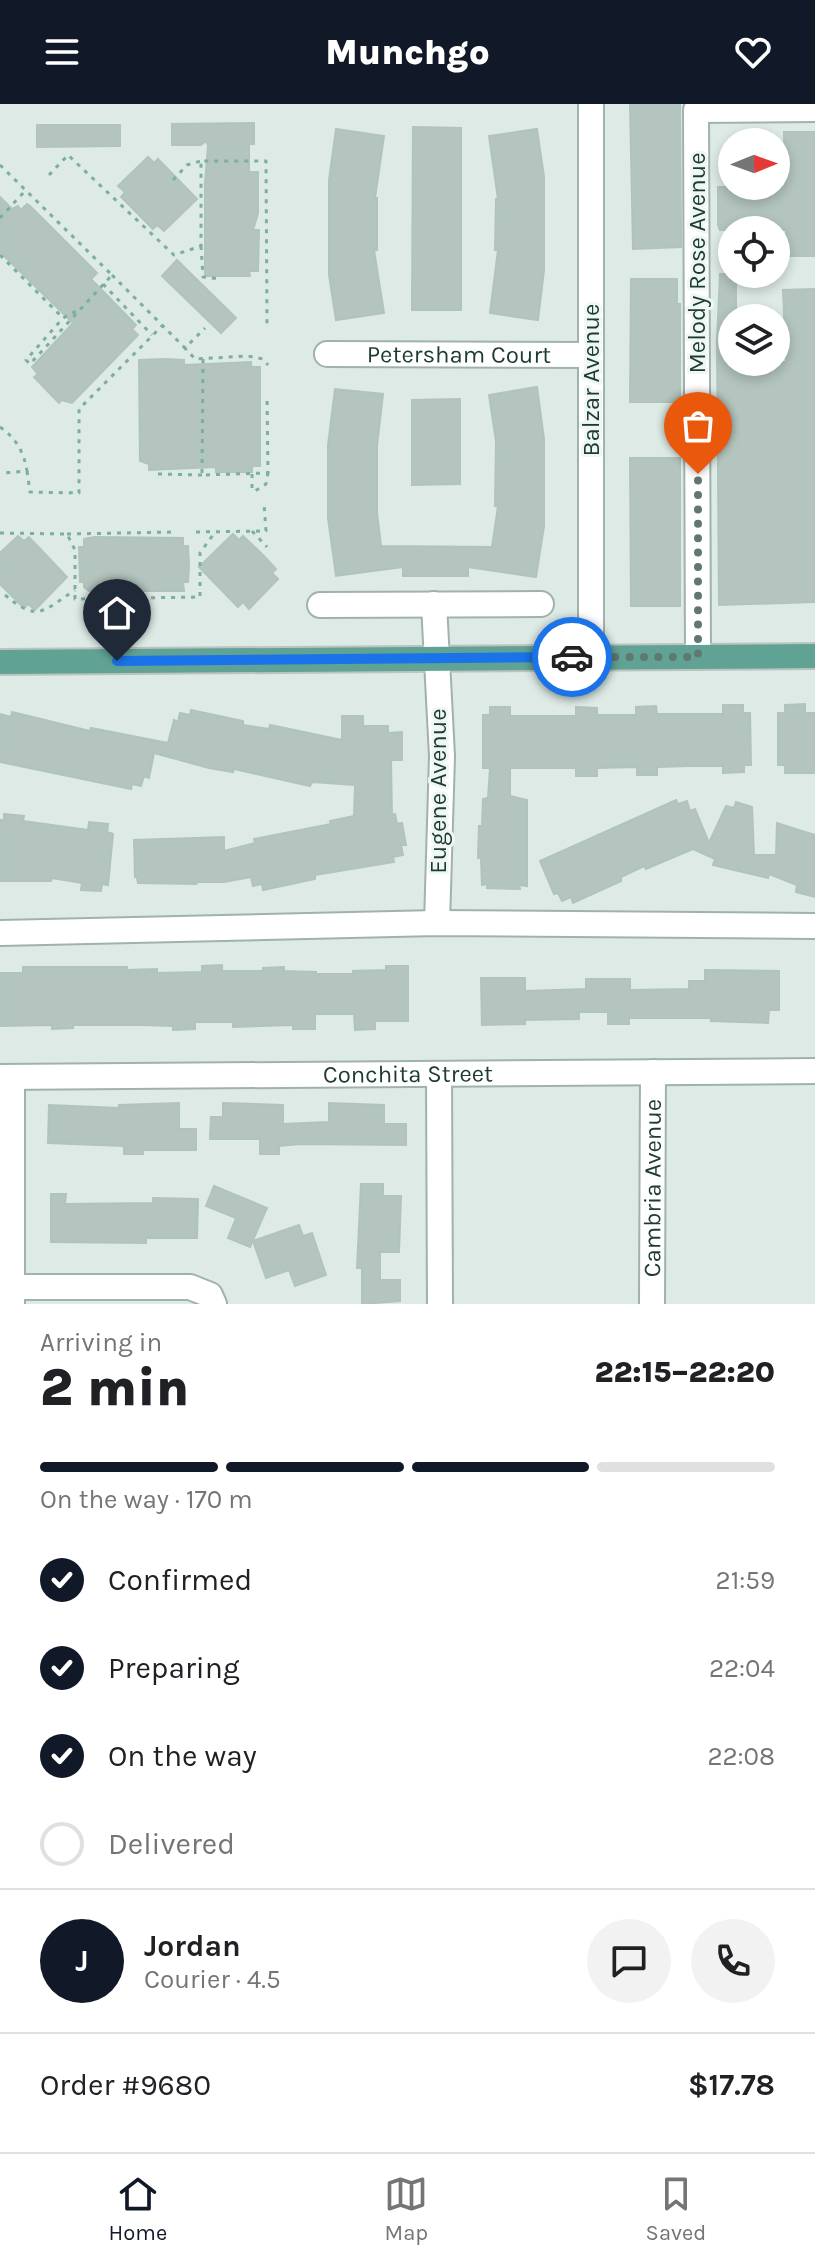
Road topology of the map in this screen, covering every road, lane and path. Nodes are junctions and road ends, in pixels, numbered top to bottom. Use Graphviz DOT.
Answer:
graph roads {
  1 [pos="591,104"];
  2 [pos="815,109"];
  3 [pos="201,161"];
  4 [pos="0,165"];
  5 [pos="49,175"];
  6 [pos="173,180"];
  7 [pos="25,190"];
  8 [pos="0,218"];
  9 [pos="201,246"];
  10 [pos="0,255"];
  11 [pos="112,275"];
  12 [pos="220,279"];
  13 [pos="103,284"];
  14 [pos="78,310"];
  15 [pos="63,318"];
  16 [pos="267,324"];
  17 [pos="162,326"];
  18 [pos="205,328"];
  19 [pos="152,335"];
  20 [pos="184,347"];
  21 [pos="327,354"];
  22 [pos="591,355"];
  23 [pos="203,359"];
  24 [pos="268,365"];
  25 [pos="267,395"];
  26 [pos="0,427"];
  27 [pos="27,471"];
  28 [pos="4,473"];
  29 [pos="268,473"];
  30 [pos="158,474"];
  31 [pos="252,474"];
  32 [pos="202,475"];
  33 [pos="264,504"];
  34 [pos="252,531"];
  35 [pos="177,532"];
  36 [pos="196,532"];
  37 [pos="215,532"];
  38 [pos="0,533"];
  39 [pos="67,534"];
  40 [pos="267,547"];
  41 [pos="75,590"];
  42 [pos="5,595"];
  43 [pos="434,604"];
  44 [pos="541,604"];
  45 [pos="320,605"];
  46 [pos="815,656"];
  47 [pos="591,657"];
  48 [pos="698,657"];
  49 [pos="436,659"];
  50 [pos="0,662"];
  51 [pos="437,923"];
  52 [pos="815,926"];
  53 [pos="0,933"];
  54 [pos="815,1071"];
  55 [pos="653,1072"];
  56 [pos="439,1074"];
  57 [pos="6,1077"];
  58 [pos="12,1296"];
  59 [pos="212,1300"];
  60 [pos="440,1304"];
  61 [pos="652,1304"];
  1 -- 22 [label="street, Balzar Avenue"];
  2 -- 48 [label="street, Melody Rose Avenue"];
  3 -- 6 [label="path"];
  3 -- 9 [label="path"];
  3 -- 16 [label="path"];
  4 -- 7 [label="path"];
  5 -- 9 [label="path"];
  7 -- 8 [label="path"];
  7 -- 11 [label="path"];
  9 -- 12 [label="path"];
  10 -- 15 [label="path"];
  11 -- 13 [label="path"];
  11 -- 17 [label="path"];
  13 -- 14 [label="path"];
  13 -- 19 [label="path"];
  14 -- 15 [label="path"];
  14 -- 15 [label="path"];
  17 -- 19 [label="path"];
  17 -- 20 [label="path"];
  18 -- 20 [label="path"];
  19 -- 27 [label="path"];
  20 -- 23 [label="path"];
  21 -- 22 [label="street, Petersham Court"];
  22 -- 47 [label="street, Balzar Avenue"];
  23 -- 24 [label="path"];
  23 -- 32 [label="path"];
  25 -- 29 [label="path"];
  26 -- 27 [label="path"];
  27 -- 28 [label="path"];
  29 -- 31 [label="path"];
  29 -- 31 [label="path"];
  30 -- 32 [label="path"];
  31 -- 32 [label="path"];
  33 -- 34 [label="path"];
  34 -- 37 [label="path"];
  34 -- 40 [label="path"];
  35 -- 39 [label="path"];
  36 -- 37 [label="path"];
  37 -- 41 [label="path"];
  38 -- 39 [label="path"];
  39 -- 41 [label="path"];
  41 -- 42 [label="path"];
  43 -- 44 [label="street"];
  43 -- 45 [label="street"];
  43 -- 49 [label="street, Eugene Avenue"];
  46 -- 48 [label="main road"];
  47 -- 48 [label="main road"];
  47 -- 49 [label="main road"];
  49 -- 50 [label="main road"];
  49 -- 51 [label="street, Eugene Avenue"];
  51 -- 52 [label="street"];
  51 -- 53 [label="street"];
  54 -- 55 [label="street, Conchita Street"];
  55 -- 56 [label="street, Conchita Street"];
  55 -- 61 [label="street, Cambria Avenue"];
  56 -- 57 [label="street, Conchita Street"];
  56 -- 60 [label="street"];
  57 -- 58 [label="street"];
  58 -- 59 [label="street"];
}
